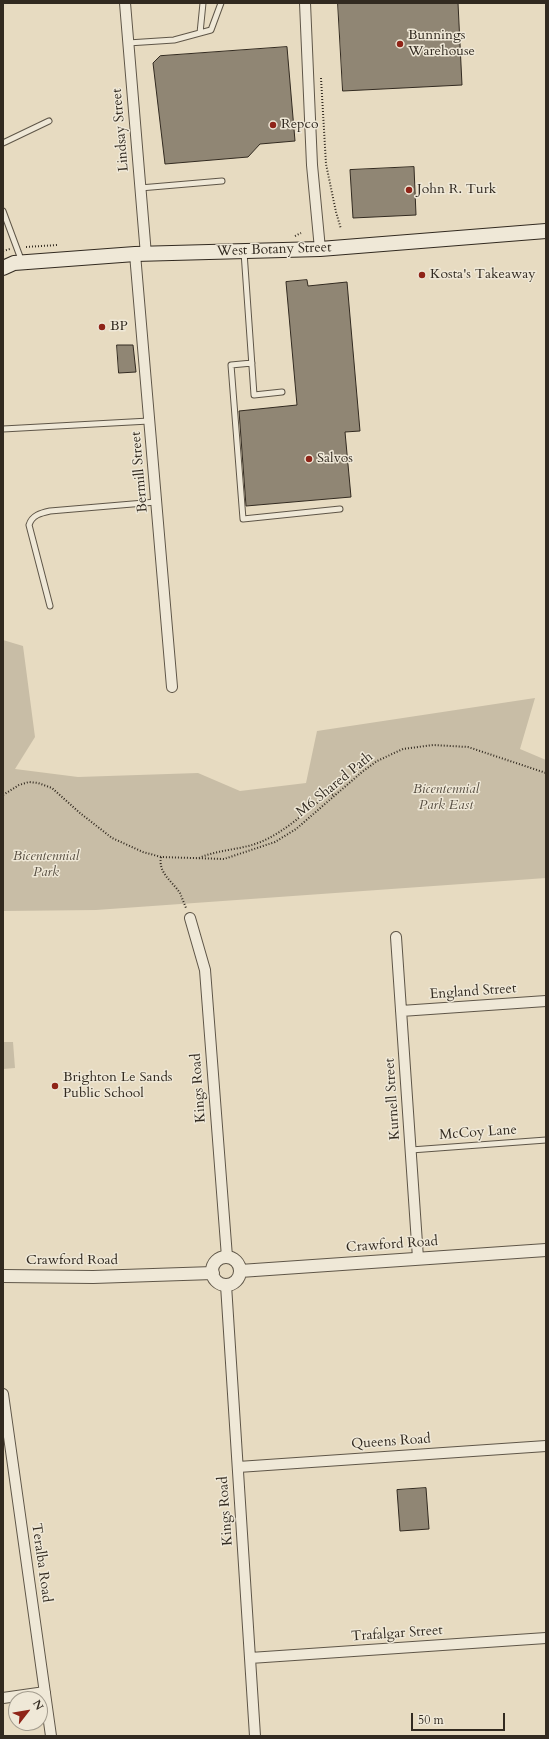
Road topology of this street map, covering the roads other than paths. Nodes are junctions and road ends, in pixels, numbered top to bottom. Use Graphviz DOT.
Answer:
graph roads {
  1 [pos="125,3"];
  2 [pos="203,3"];
  3 [pos="222,3"];
  4 [pos="304,3"];
  5 [pos="200,32"];
  6 [pos="128,43"];
  7 [pos="49,121"];
  8 [pos="3,143"];
  9 [pos="222,182"];
  10 [pos="140,188"];
  11 [pos="3,210"];
  12 [pos="546,231"];
  13 [pos="320,249"];
  14 [pos="244,251"];
  15 [pos="141,254"];
  16 [pos="22,262"];
  17 [pos="3,268"];
  18 [pos="252,363"];
  19 [pos="282,392"];
  20 [pos="149,421"];
  21 [pos="3,429"];
  22 [pos="156,502"];
  23 [pos="340,509"];
  24 [pos="50,606"];
  25 [pos="172,687"];
  26 [pos="190,918"];
  27 [pos="396,937"];
  28 [pos="546,1001"];
  29 [pos="401,1011"];
  30 [pos="546,1140"];
  31 [pos="411,1150"];
  32 [pos="546,1250"];
  33 [pos="227,1257"];
  34 [pos="418,1258"];
  35 [pos="240,1271"];
  36 [pos="212,1272"];
  37 [pos="3,1276"];
  38 [pos="226,1285"];
  39 [pos="3,1394"];
  40 [pos="546,1446"];
  41 [pos="8,1461"];
  42 [pos="238,1467"];
  43 [pos="546,1638"];
  44 [pos="250,1658"];
  45 [pos="45,1691"];
  46 [pos="48,1714"];
  47 [pos="51,1736"];
  48 [pos="255,1736"];
  1 -- 6 [label="street, Lindsay Street"];
  2 -- 5 [label="lane"];
  3 -- 5 [label="lane"];
  4 -- 13 [label="street"];
  5 -- 6 [label="lane"];
  6 -- 10 [label="street, Lindsay Street"];
  7 -- 8 [label="lane"];
  9 -- 10 [label="lane"];
  10 -- 15 [label="street, Lindsay Street"];
  11 -- 16 [label="lane"];
  12 -- 13 [label="main road, West Botany Street"];
  13 -- 14 [label="main road, West Botany Street"];
  14 -- 15 [label="main road, West Botany Street"];
  14 -- 18 [label="lane"];
  15 -- 16 [label="main road, West Botany Street"];
  15 -- 20 [label="street, Bermill Street"];
  16 -- 17 [label="main road, West Botany Street"];
  18 -- 19 [label="lane"];
  18 -- 23 [label="lane"];
  20 -- 21 [label="lane"];
  20 -- 22 [label="street, Bermill Street"];
  22 -- 24 [label="lane"];
  22 -- 25 [label="street, Bermill Street"];
  26 -- 33 [label="street, Kings Road"];
  27 -- 29 [label="street, Kurnell Street"];
  28 -- 29 [label="street, England Street"];
  29 -- 31 [label="street, Kurnell Street"];
  30 -- 31 [label="lane, McCoy Lane"];
  31 -- 34 [label="street, Kurnell Street"];
  32 -- 34 [label="street, Crawford Road"];
  33 -- 35 [label="street"];
  33 -- 36 [label="street"];
  34 -- 35 [label="street, Crawford Road"];
  35 -- 38 [label="street"];
  36 -- 37 [label="street, Crawford Road"];
  36 -- 38 [label="street"];
  38 -- 42 [label="street, Kings Road"];
  39 -- 41 [label="street, Teralba Road"];
  40 -- 42 [label="street, Queens Road"];
  41 -- 45 [label="street, Teralba Road"];
  42 -- 44 [label="street, Kings Road"];
  43 -- 44 [label="street, Trafalgar Street"];
  44 -- 48 [label="street, Kings Road"];
  46 -- 47 [label="street, Teralba Road"];
}
